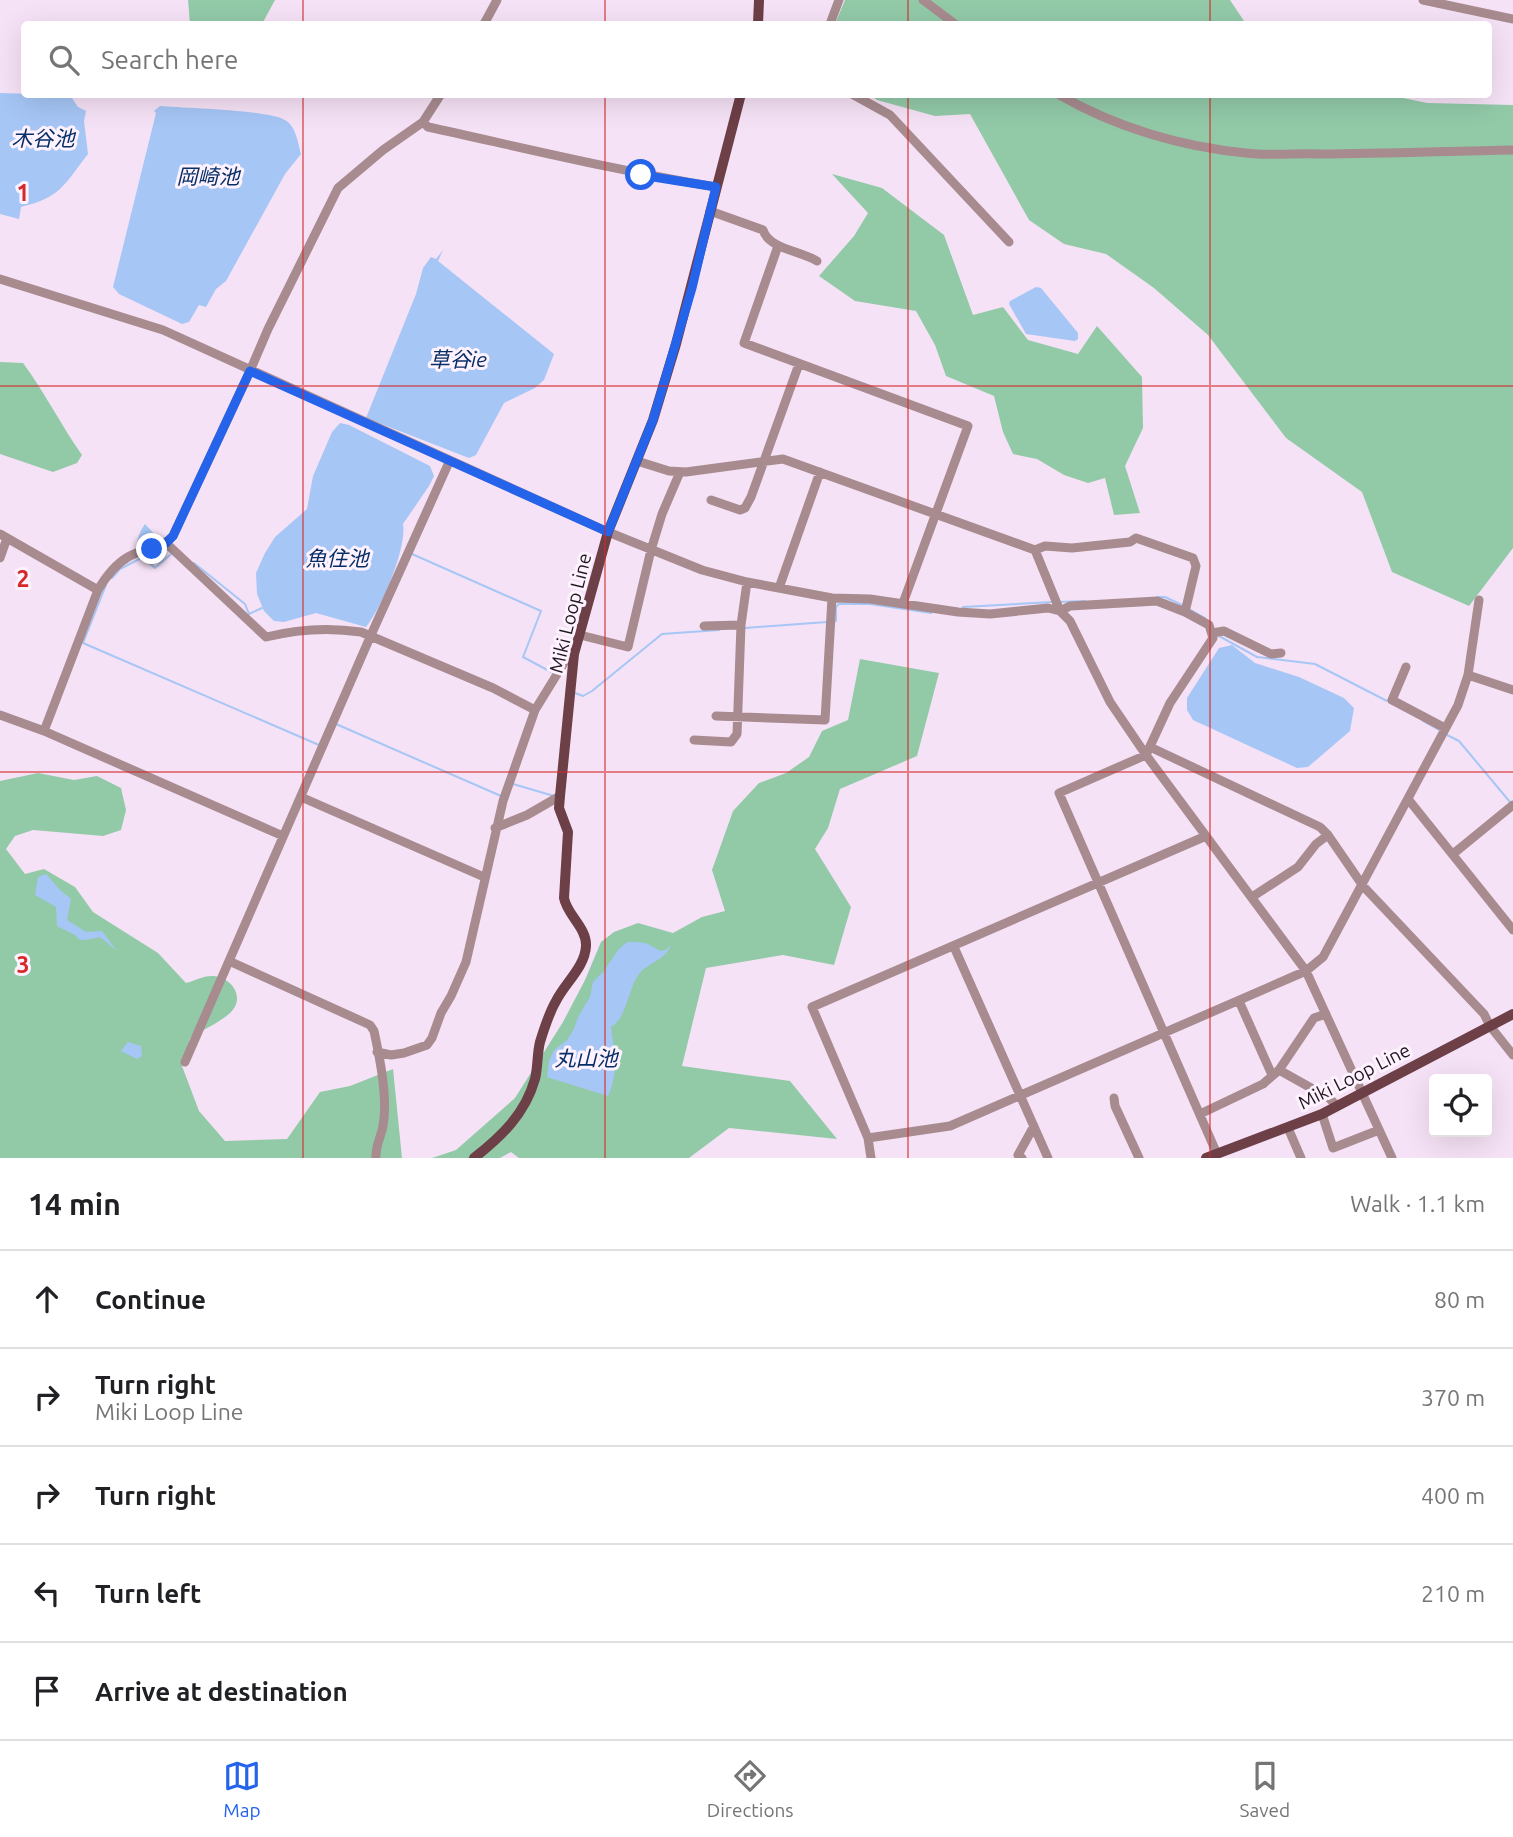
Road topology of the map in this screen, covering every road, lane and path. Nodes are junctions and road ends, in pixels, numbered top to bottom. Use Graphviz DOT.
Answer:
graph roads {
  1 [pos="497,0"];
  2 [pos="759,0"];
  3 [pos="839,0"];
  4 [pos="923,0"];
  5 [pos="1423,0"];
  6 [pos="1513,19"];
  7 [pos="486,21"];
  8 [pos="758,21"];
  9 [pos="831,21"];
  10 [pos="951,21"];
  11 [pos="438,98"];
  12 [pos="740,98"];
  13 [pos="859,98"];
  14 [pos="1065,98"];
  15 [pos="423,122"];
  16 [pos="1513,150"];
  17 [pos="716,187"];
  18 [pos="710,211"];
  19 [pos="1009,243"];
  20 [pos="778,246"];
  21 [pos="817,261"];
  22 [pos="0,279"];
  23 [pos="799,363"];
  24 [pos="250,371"];
  25 [pos="450,460"];
  26 [pos="637,461"];
  27 [pos="763,462"];
  28 [pos="680,472"];
  29 [pos="820,472"];
  30 [pos="711,500"];
  31 [pos="936,514"];
  32 [pos="608,532"];
  33 [pos="4,536"];
  34 [pos="166,543"];
  35 [pos="650,550"];
  36 [pos="1035,550"];
  37 [pos="0,558"];
  38 [pos="747,582"];
  39 [pos="779,589"];
  40 [pos="98,590"];
  41 [pos="832,598"];
  42 [pos="1479,600"];
  43 [pos="903,603"];
  44 [pos="1060,611"];
  45 [pos="1185,612"];
  46 [pos="741,625"];
  47 [pos="704,626"];
  48 [pos="1212,633"];
  49 [pos="371,635"];
  50 [pos="580,635"];
  51 [pos="1281,653"];
  52 [pos="574,654"];
  53 [pos="1406,667"];
  54 [pos="1468,675"];
  55 [pos="1513,690"];
  56 [pos="535,710"];
  57 [pos="0,715"];
  58 [pos="716,716"];
  59 [pos="737,717"];
  60 [pos="1446,729"];
  61 [pos="44,731"];
  62 [pos="694,740"];
  63 [pos="1148,751"];
  64 [pos="560,796"];
  65 [pos="301,797"];
  66 [pos="1408,799"];
  67 [pos="1513,805"];
  68 [pos="495,828"];
  69 [pos="1328,835"];
  70 [pos="284,836"];
  71 [pos="1206,836"];
  72 [pos="1452,854"];
  73 [pos="484,877"];
  74 [pos="1098,884"];
  75 [pos="1363,886"];
  76 [pos="1252,897"];
  77 [pos="1513,930"];
  78 [pos="954,947"];
  79 [pos="229,961"];
  80 [pos="1306,971"];
  81 [pos="1239,1001"];
  82 [pos="1325,1014"];
  83 [pos="1513,1014"];
  84 [pos="1490,1026"];
  85 [pos="1163,1035"];
  86 [pos="377,1052"];
  87 [pos="1513,1055"];
  88 [pos="185,1062"];
  89 [pos="1275,1072"];
  90 [pos="1361,1093"];
  91 [pos="1021,1096"];
  92 [pos="1114,1098"];
  93 [pos="1337,1106"];
  94 [pos="1200,1114"];
  95 [pos="1322,1114"];
  96 [pos="1034,1126"];
  97 [pos="1288,1128"];
  98 [pos="1379,1130"];
  99 [pos="868,1138"];
  100 [pos="1217,1154"];
  101 [pos="376,1158"];
  102 [pos="474,1158"];
  103 [pos="871,1158"];
  104 [pos="1022,1158"];
  105 [pos="1048,1158"];
  106 [pos="1139,1158"];
  107 [pos="1206,1158"];
  108 [pos="1301,1158"];
  109 [pos="1392,1158"];
  1 -- 7 [label="street"];
  2 -- 8 [label="main road"];
  3 -- 9 [label="street"];
  4 -- 10 [label="street"];
  5 -- 6 [label="street"];
  11 -- 15 [label="street"];
  12 -- 17 [label="main road, Miki Loop Line"];
  13 -- 19 [label="street"];
  14 -- 16 [label="street"];
  15 -- 17 [label="street"];
  15 -- 24 [label="street"];
  17 -- 18 [label="main road, Miki Loop Line"];
  18 -- 20 [label="street"];
  18 -- 26 [label="main road, Miki Loop Line"];
  20 -- 21 [label="street"];
  20 -- 23 [label="street"];
  22 -- 24 [label="street"];
  23 -- 27 [label="street"];
  23 -- 31 [label="street"];
  24 -- 25 [label="street"];
  24 -- 34 [label="street"];
  25 -- 32 [label="street"];
  25 -- 49 [label="street"];
  26 -- 28 [label="street"];
  26 -- 32 [label="main road, Miki Loop Line"];
  27 -- 28 [label="street"];
  27 -- 29 [label="street"];
  27 -- 30 [label="street"];
  28 -- 35 [label="street"];
  29 -- 31 [label="street"];
  29 -- 39 [label="street"];
  31 -- 36 [label="street"];
  31 -- 43 [label="street"];
  32 -- 35 [label="street"];
  32 -- 50 [label="main road, Miki Loop Line"];
  33 -- 37 [label="street"];
  33 -- 40 [label="street"];
  34 -- 40 [label="street"];
  34 -- 49 [label="street"];
  35 -- 38 [label="street"];
  35 -- 50 [label="street"];
  36 -- 44 [label="street"];
  36 -- 45 [label="street"];
  38 -- 39 [label="street"];
  38 -- 46 [label="street"];
  39 -- 41 [label="street"];
  40 -- 61 [label="street"];
  41 -- 43 [label="street"];
  41 -- 59 [label="street"];
  42 -- 54 [label="street"];
  43 -- 44 [label="street"];
  44 -- 45 [label="street"];
  44 -- 63 [label="street"];
  45 -- 48 [label="street"];
  46 -- 47 [label="street"];
  46 -- 59 [label="street"];
  48 -- 51 [label="street"];
  48 -- 63 [label="street"];
  49 -- 56 [label="street"];
  49 -- 65 [label="street"];
  50 -- 52 [label="main road, Miki Loop Line"];
  52 -- 56 [label="street"];
  52 -- 64 [label="main road, Miki Loop Line"];
  53 -- 60 [label="street"];
  54 -- 55 [label="street"];
  54 -- 60 [label="street"];
  56 -- 68 [label="street"];
  57 -- 61 [label="street"];
  58 -- 59 [label="street"];
  59 -- 62 [label="street"];
  60 -- 66 [label="street"];
  61 -- 70 [label="street"];
  63 -- 69 [label="street"];
  63 -- 71 [label="street"];
  63 -- 74 [label="street"];
  64 -- 68 [label="street"];
  64 -- 102 [label="main road, Miki Loop Line"];
  65 -- 70 [label="street"];
  65 -- 73 [label="street"];
  66 -- 72 [label="street"];
  66 -- 75 [label="street"];
  67 -- 72 [label="street"];
  68 -- 73 [label="street"];
  69 -- 75 [label="street"];
  69 -- 76 [label="street"];
  70 -- 79 [label="street"];
  71 -- 74 [label="street"];
  71 -- 76 [label="street"];
  72 -- 77 [label="street"];
  73 -- 86 [label="street"];
  74 -- 78 [label="street"];
  74 -- 85 [label="street"];
  75 -- 80 [label="street"];
  75 -- 84 [label="street"];
  76 -- 80 [label="street"];
  78 -- 91 [label="street"];
  78 -- 99 [label="street"];
  79 -- 86 [label="street"];
  79 -- 88 [label="street"];
  80 -- 81 [label="street"];
  80 -- 82 [label="street"];
  81 -- 85 [label="street"];
  81 -- 89 [label="street"];
  82 -- 89 [label="street"];
  82 -- 90 [label="street"];
  83 -- 84 [label="main road, Miki Loop Line"];
  84 -- 87 [label="street"];
  84 -- 90 [label="main road, Miki Loop Line"];
  85 -- 91 [label="street"];
  85 -- 94 [label="street"];
  86 -- 101 [label="street"];
  89 -- 93 [label="street"];
  89 -- 94 [label="street"];
  90 -- 93 [label="main road, Miki Loop Line"];
  90 -- 98 [label="street"];
  91 -- 96 [label="street"];
  91 -- 99 [label="street"];
  92 -- 106 [label="street"];
  93 -- 95 [label="main road, Miki Loop Line"];
  94 -- 100 [label="street"];
  95 -- 97 [label="main road, Miki Loop Line"];
  95 -- 98 [label="street"];
  96 -- 104 [label="street"];
  96 -- 105 [label="street"];
  97 -- 100 [label="main road, Miki Loop Line"];
  97 -- 108 [label="street"];
  98 -- 109 [label="street"];
  99 -- 103 [label="street"];
  100 -- 107 [label="main road, Miki Loop Line"];
}
